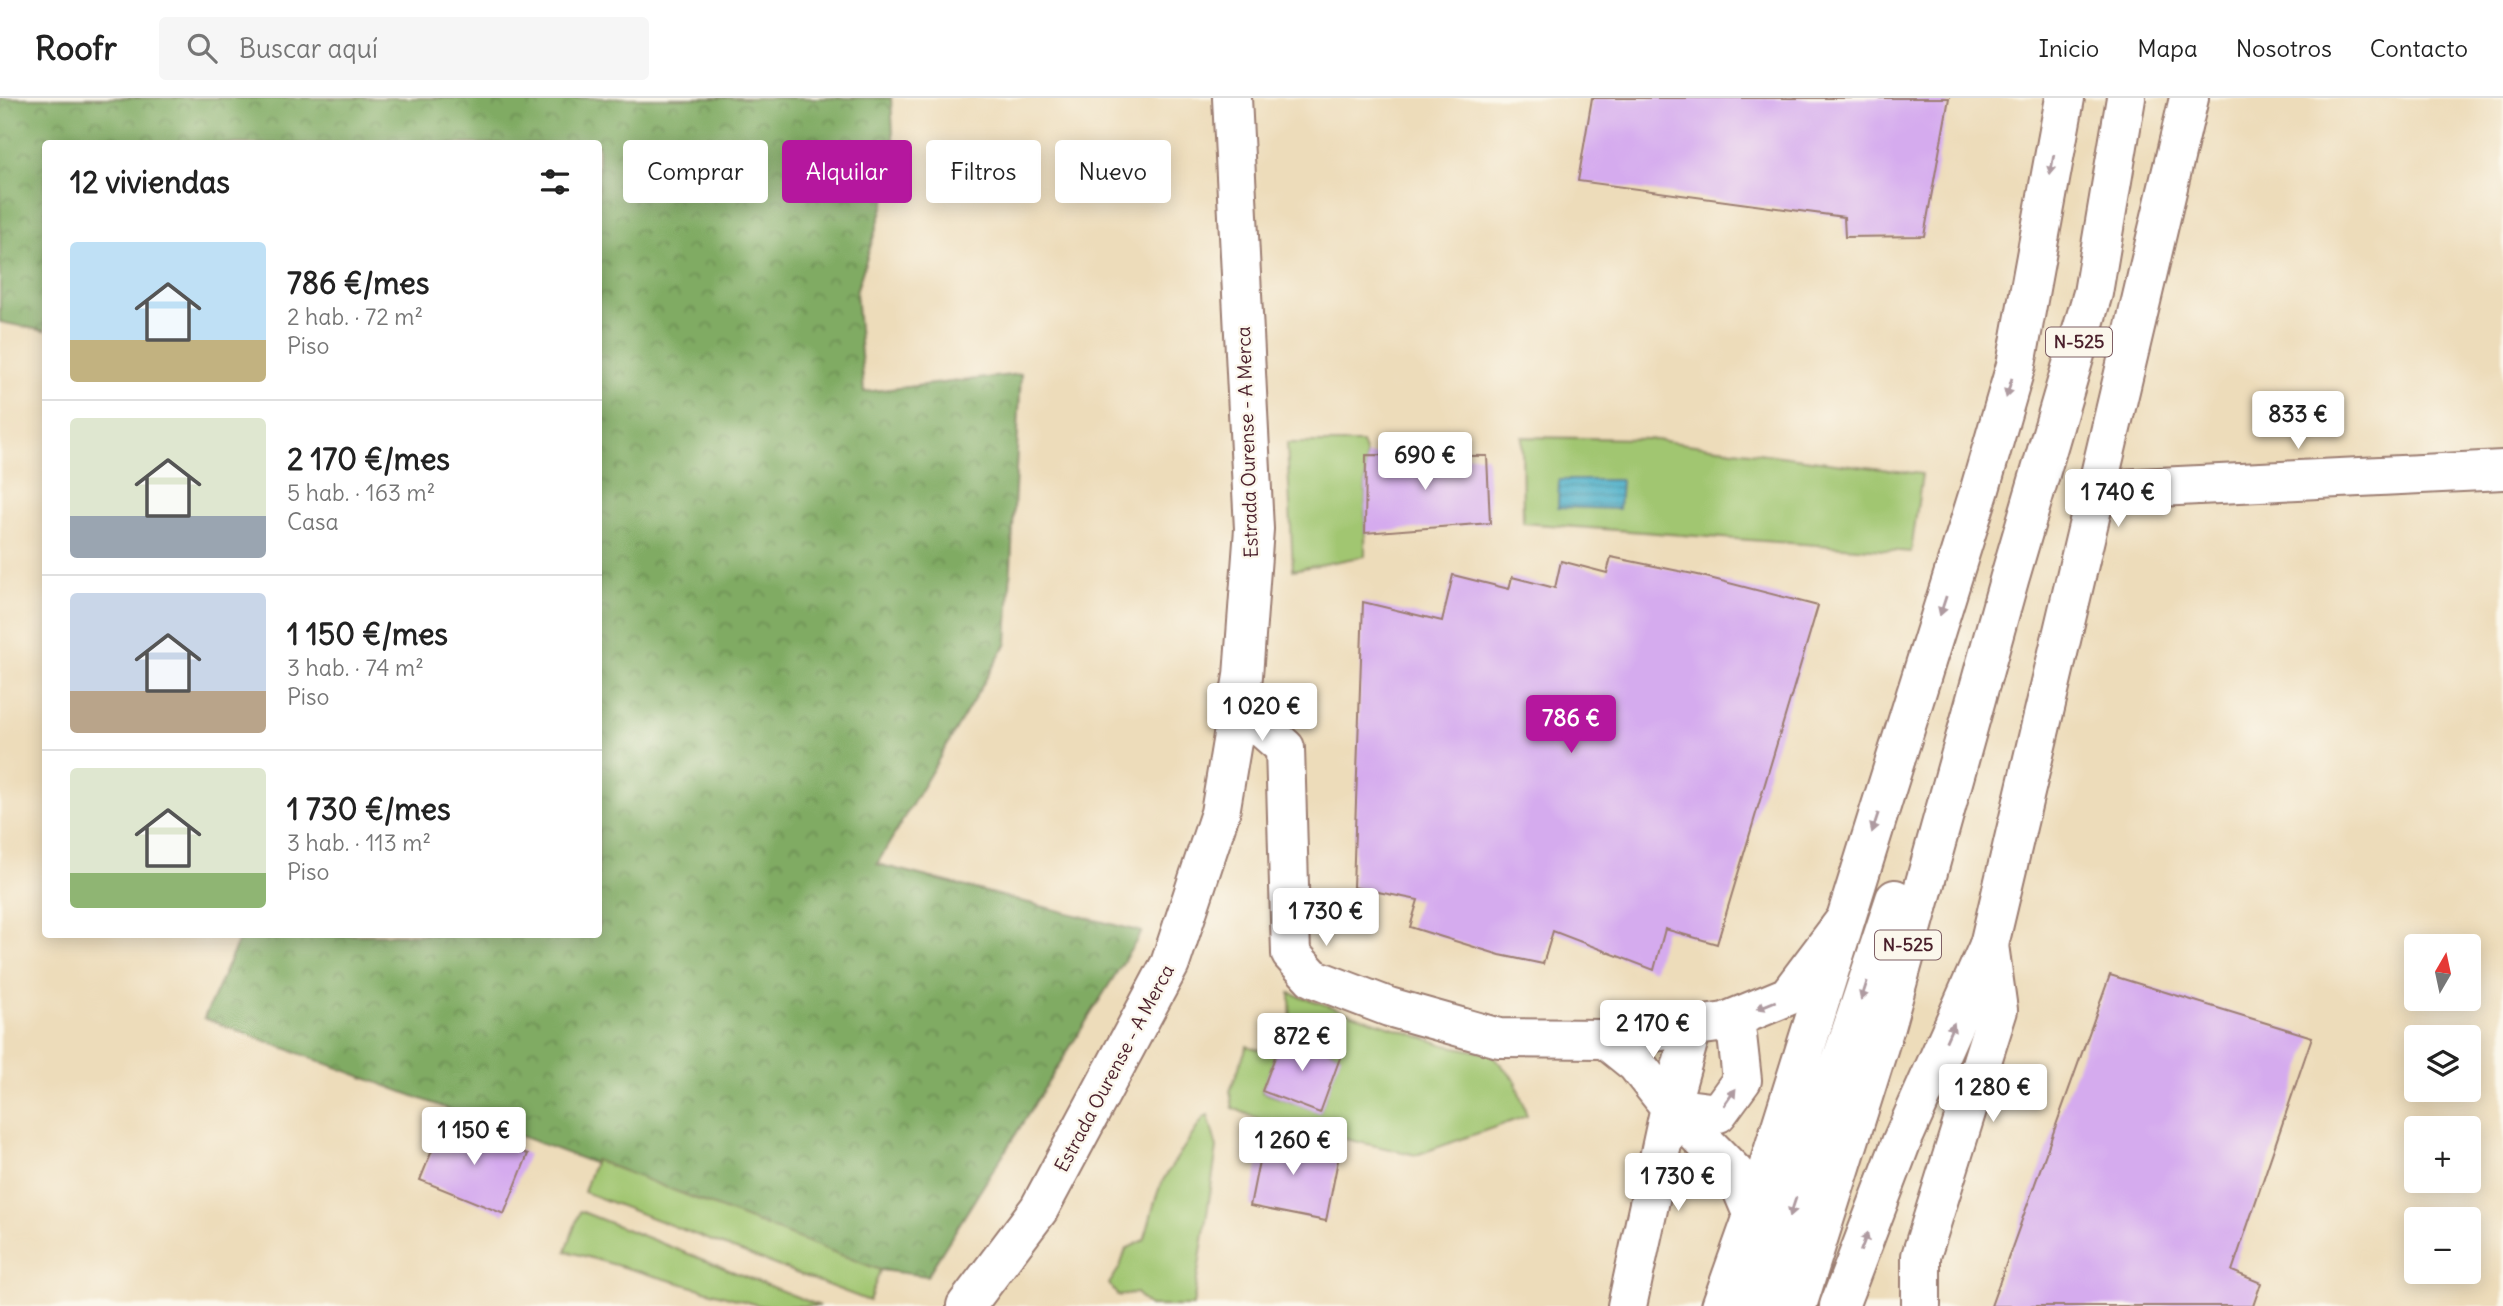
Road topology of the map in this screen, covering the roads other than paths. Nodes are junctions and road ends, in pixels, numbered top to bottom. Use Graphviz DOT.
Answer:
graph roads {
  1 [pos="1232,98"];
  2 [pos="2065,98"];
  3 [pos="2126,98"];
  4 [pos="2189,98"];
  5 [pos="2503,470"];
  6 [pos="2096,490"];
  7 [pos="2009,580"];
  8 [pos="1238,707"];
  9 [pos="1844,921"];
  10 [pos="1989,945"];
  11 [pos="1709,1025"];
  12 [pos="1605,1039"];
  13 [pos="1670,1107"];
  14 [pos="1754,1216"];
  15 [pos="966,1306"];
  16 [pos="1627,1306"];
  17 [pos="1721,1306"];
  18 [pos="1760,1306"];
  19 [pos="1797,1306"];
  20 [pos="1839,1306"];
  21 [pos="1921,1306"];
  1 -- 8 [label="main road, Estrada Ourense - A Merca"];
  2 -- 9 [label="main road, one-way"];
  3 -- 7 [label="main road, N-525"];
  4 -- 6 [label="main road"];
  5 -- 6 [label="main road"];
  6 -- 10 [label="main road"];
  7 -- 18 [label="main road, one-way"];
  7 -- 19 [label="main road, N-525"];
  8 -- 12 [label="main road"];
  8 -- 15 [label="main road, Estrada Ourense - A Merca"];
  9 -- 11 [label="main road, one-way"];
  9 -- 14 [label="main road"];
  20 -- 10 [label="main road, one-way"];
  10 -- 21 [label="main road"];
  11 -- 12 [label="main road"];
  11 -- 13 [label="main road"];
  13 -- 11 [label="main road, one-way"];
  12 -- 13 [label="main road"];
  13 -- 14 [label="main road"];
  13 -- 16 [label="main road"];
  14 -- 17 [label="main road"];
}
